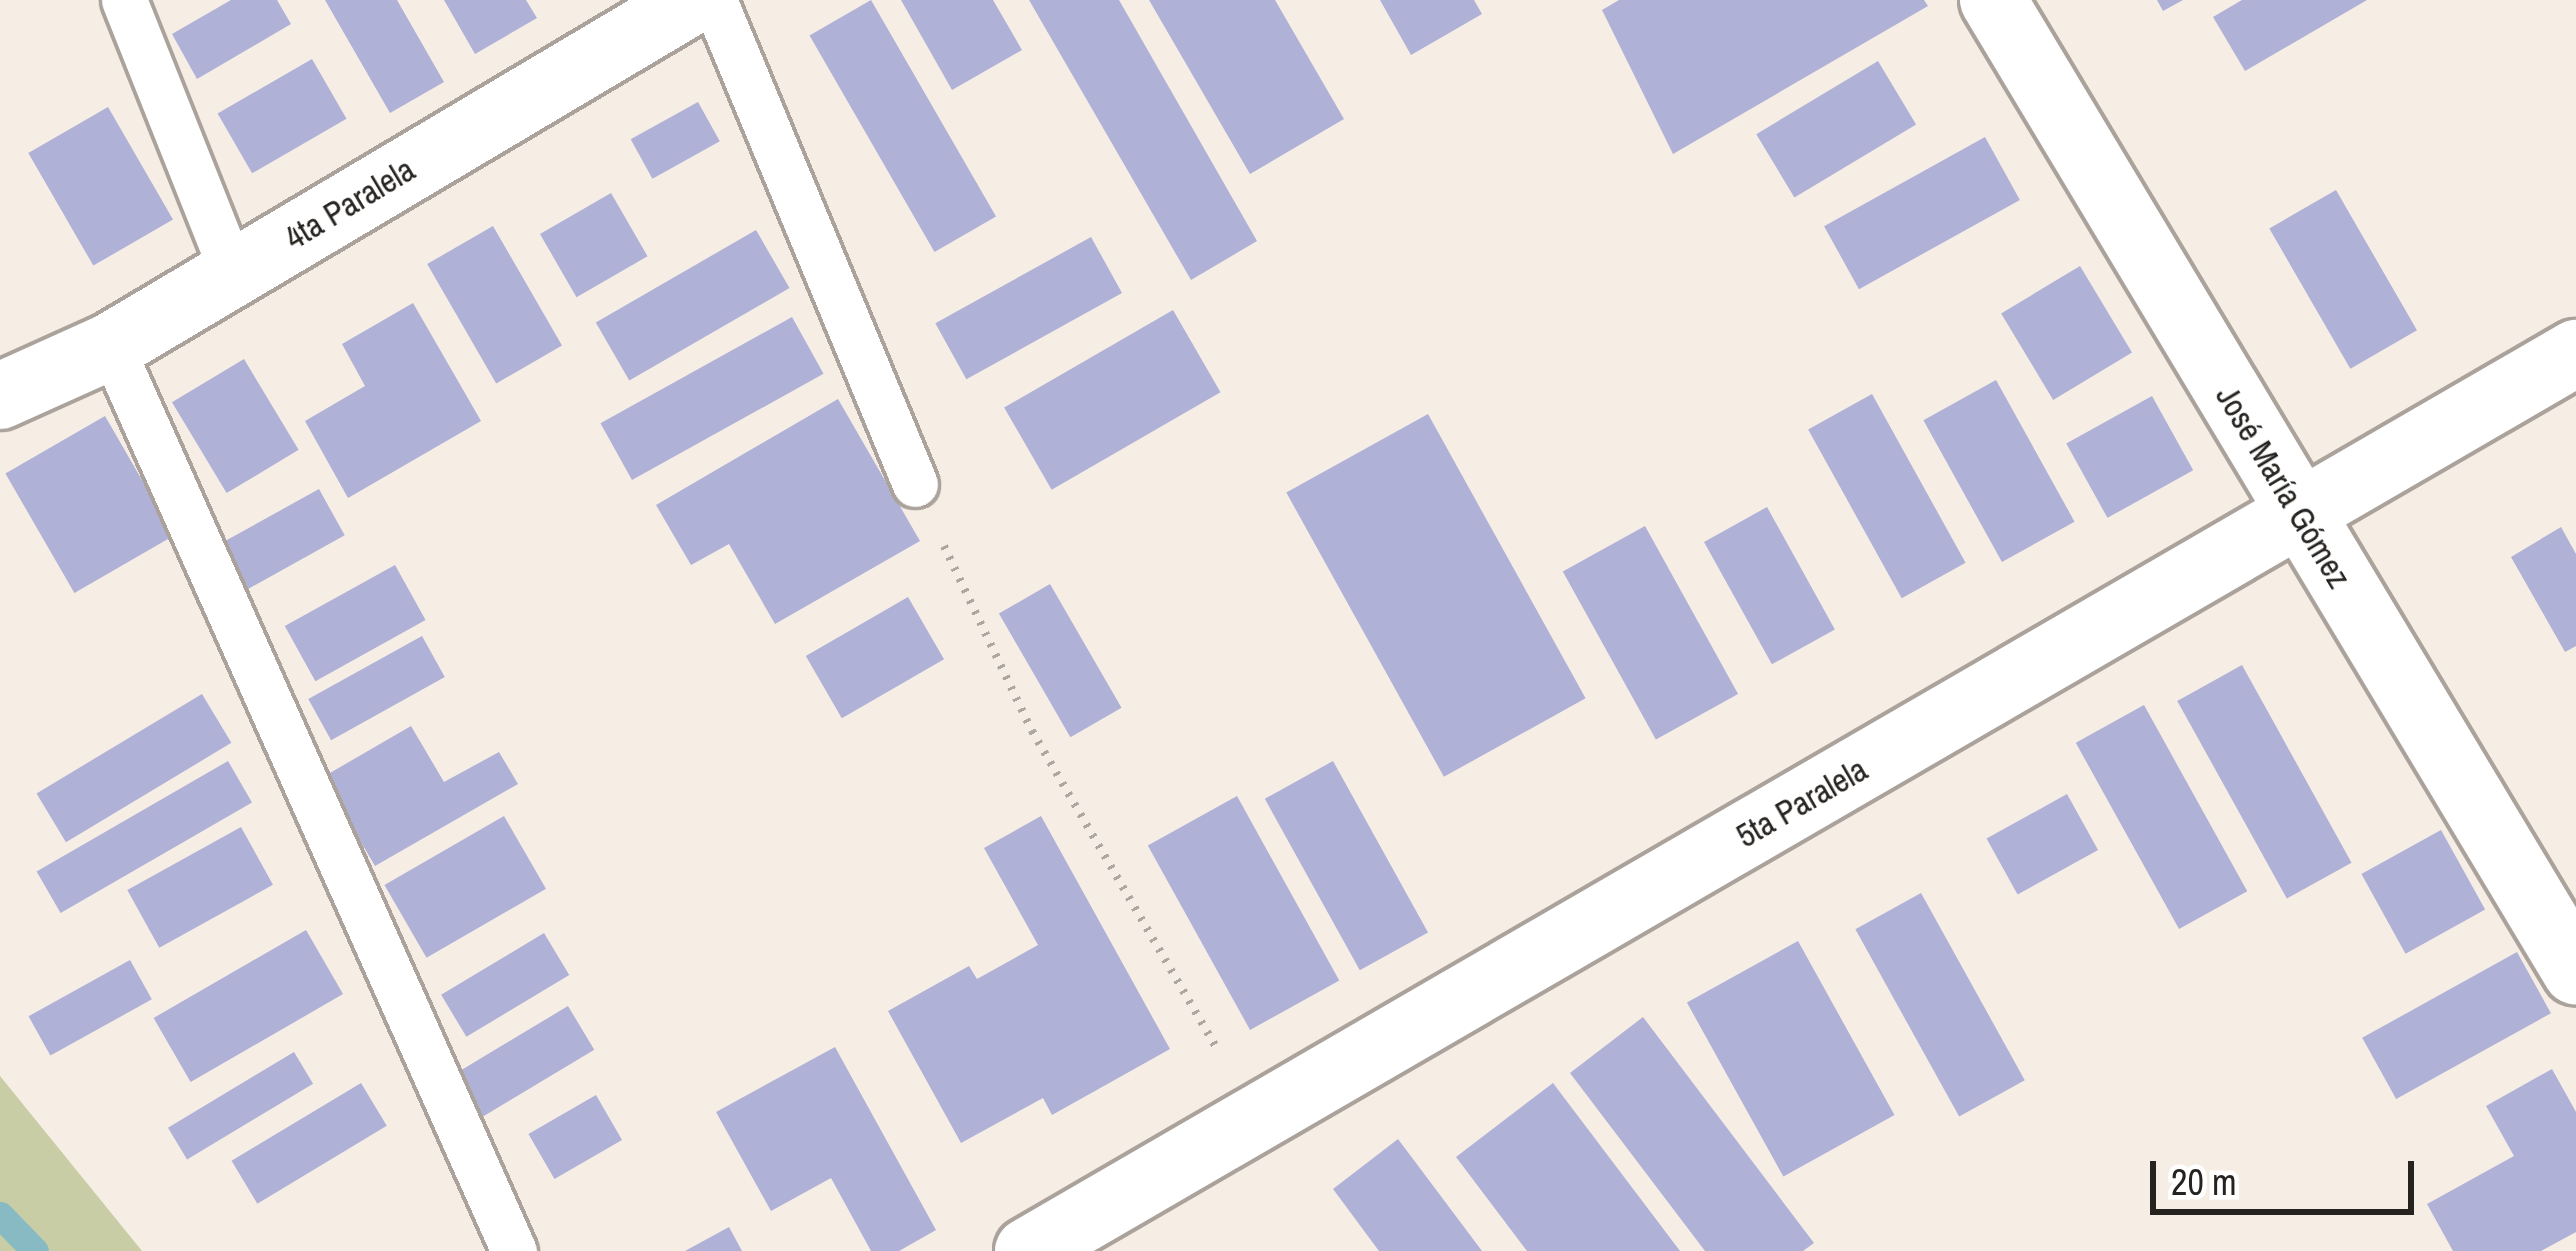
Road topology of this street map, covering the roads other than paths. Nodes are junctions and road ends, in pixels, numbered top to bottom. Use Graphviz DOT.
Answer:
graph roads {
  1 [pos="124,0"];
  2 [pos="694,0"];
  3 [pos="713,0"];
  4 [pos="1993,0"];
  5 [pos="233,274"];
  6 [pos="111,346"];
  7 [pos="2576,353"];
  8 [pos="0,396"];
  9 [pos="915,484"];
  10 [pos="2300,515"];
  11 [pos="2576,972"];
  12 [pos="514,1251"];
  13 [pos="1028,1251"];
  1 -- 5 [label="lane"];
  2 -- 5 [label="street, 4ta Paralela"];
  3 -- 9 [label="lane"];
  4 -- 10 [label="street, José María Gómez"];
  5 -- 6 [label="street, 4ta Paralela"];
  6 -- 8 [label="street, 4ta Paralela"];
  6 -- 12 [label="lane"];
  7 -- 10 [label="street, 5ta Paralela"];
  10 -- 11 [label="street, José María Gómez"];
  10 -- 13 [label="street, 5ta Paralela"];
}
